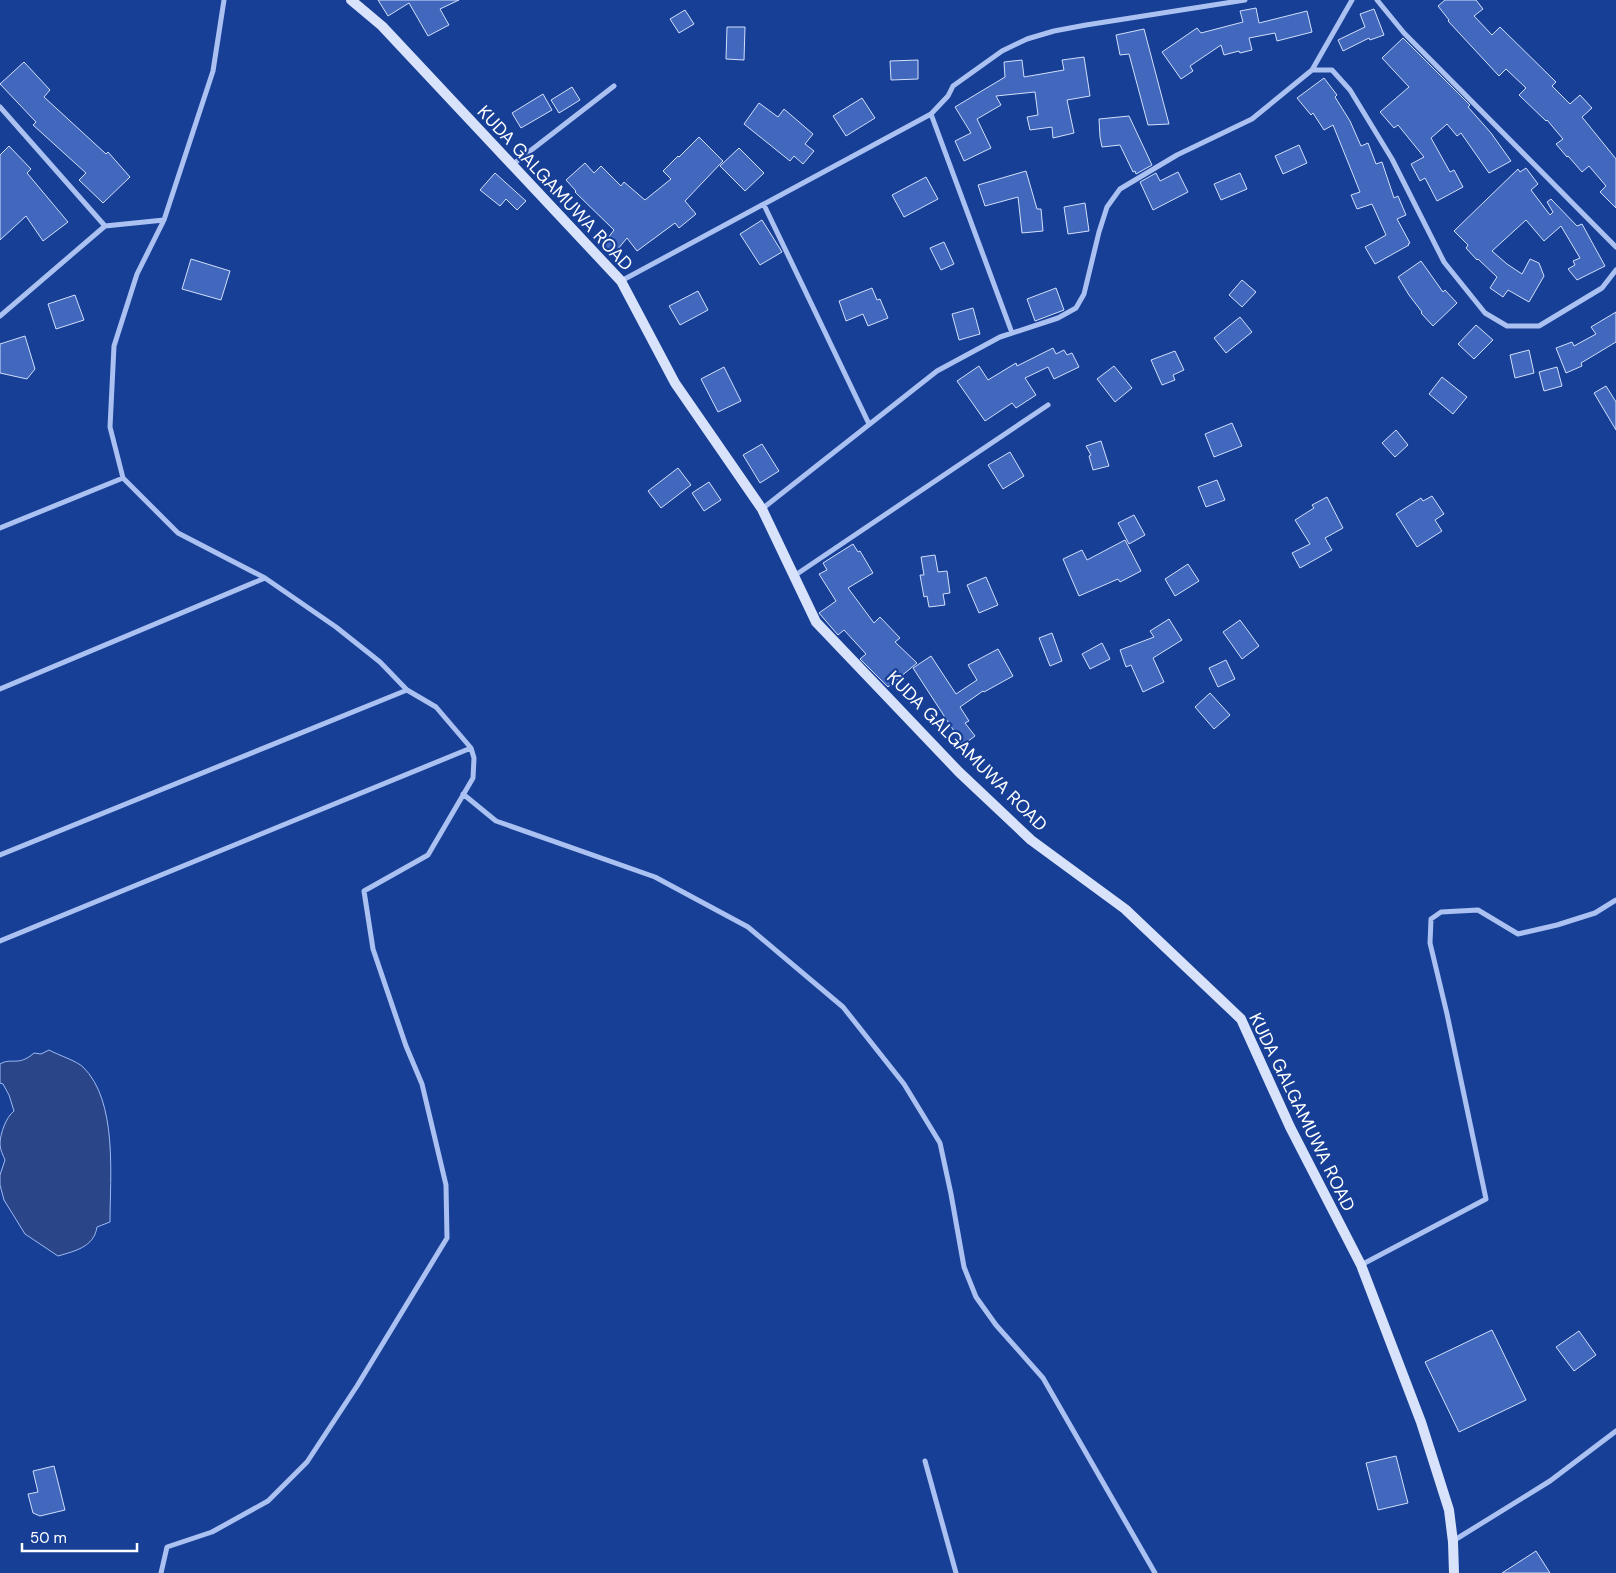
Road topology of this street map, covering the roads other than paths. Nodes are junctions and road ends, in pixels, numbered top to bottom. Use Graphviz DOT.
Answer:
graph roads {
  1 [pos="224,0"];
  2 [pos="351,0"];
  3 [pos="1245,0"];
  4 [pos="1352,0"];
  5 [pos="1377,0"];
  6 [pos="1312,70"];
  7 [pos="614,86"];
  8 [pos="0,107"];
  9 [pos="931,114"];
  10 [pos="512,165"];
  11 [pos="764,205"];
  12 [pos="164,220"];
  13 [pos="104,226"];
  14 [pos="1616,247"];
  15 [pos="1616,270"];
  16 [pos="621,281"];
  17 [pos="1,313"];
  18 [pos="1012,333"];
  19 [pos="1048,405"];
  20 [pos="869,424"];
  21 [pos="123,478"];
  22 [pos="762,509"];
  23 [pos="0,528"];
  24 [pos="794,576"];
  25 [pos="265,578"];
  26 [pos="0,689"];
  27 [pos="407,690"];
  28 [pos="471,748"];
  29 [pos="463,794"];
  30 [pos="0,856"];
  31 [pos="1616,900"];
  32 [pos="0,941"];
  33 [pos="1360,1265"];
  34 [pos="1616,1431"];
  35 [pos="925,1461"];
  36 [pos="1453,1542"];
  37 [pos="161,1573"];
  38 [pos="956,1573"];
  39 [pos="1155,1573"];
  40 [pos="1454,1573"];
  1 -- 12 [label="street"];
  2 -- 10 [label="street, KUDA GALGAMUWA ROAD"];
  3 -- 9 [label="street"];
  4 -- 6 [label="street"];
  5 -- 14 [label="street"];
  6 -- 15 [label="street"];
  6 -- 18 [label="street"];
  7 -- 10 [label="street"];
  8 -- 13 [label="street"];
  9 -- 11 [label="street"];
  9 -- 18 [label="street"];
  10 -- 16 [label="street, KUDA GALGAMUWA ROAD"];
  11 -- 16 [label="street"];
  11 -- 20 [label="street"];
  12 -- 13 [label="street"];
  12 -- 21 [label="street"];
  13 -- 17 [label="street"];
  16 -- 22 [label="street, KUDA GALGAMUWA ROAD"];
  18 -- 20 [label="street"];
  19 -- 24 [label="street"];
  20 -- 22 [label="street"];
  21 -- 23 [label="street"];
  21 -- 25 [label="street"];
  22 -- 24 [label="street, KUDA GALGAMUWA ROAD"];
  24 -- 33 [label="street, KUDA GALGAMUWA ROAD"];
  25 -- 26 [label="street"];
  25 -- 27 [label="street"];
  27 -- 28 [label="street"];
  27 -- 30 [label="street"];
  28 -- 29 [label="street"];
  28 -- 32 [label="street"];
  29 -- 37 [label="street"];
  29 -- 39 [label="street"];
  31 -- 33 [label="street"];
  33 -- 36 [label="street, KUDA GALGAMUWA ROAD"];
  34 -- 36 [label="street"];
  35 -- 38 [label="street"];
  36 -- 40 [label="street, KUDA GALGAMUWA ROAD"];
}
